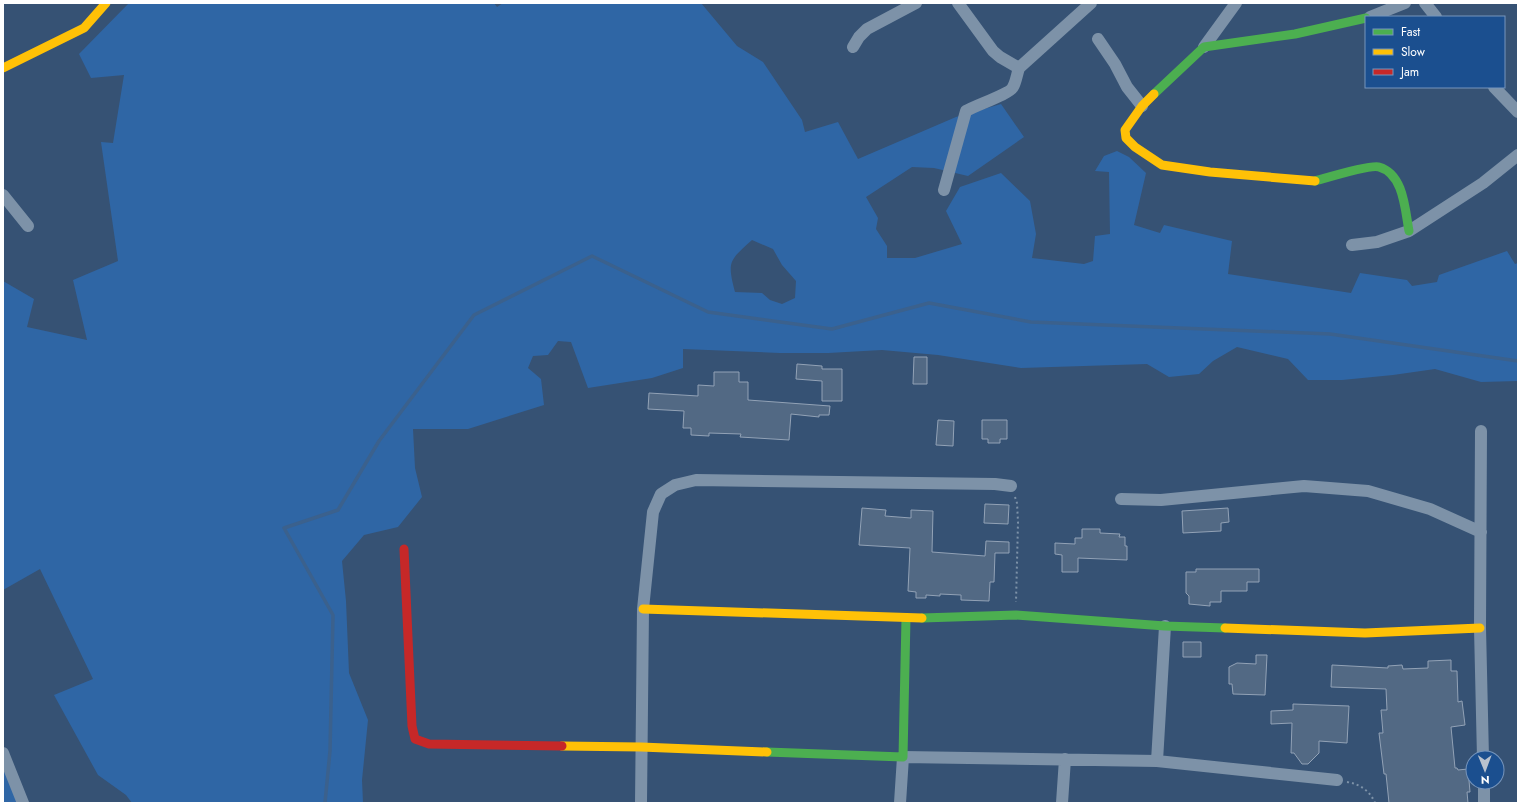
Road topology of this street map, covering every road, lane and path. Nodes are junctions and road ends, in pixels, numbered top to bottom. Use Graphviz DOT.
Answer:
graph roads {
  1 [pos="106,3"];
  2 [pos="916,3"];
  3 [pos="958,3"];
  4 [pos="1091,3"];
  5 [pos="1236,3"];
  6 [pos="1405,3"];
  7 [pos="1425,3"];
  8 [pos="1372,16"];
  9 [pos="1435,16"];
  10 [pos="1365,18"];
  11 [pos="1098,39"];
  12 [pos="853,47"];
  13 [pos="1204,47"];
  14 [pos="3,68"];
  15 [pos="1019,68"];
  16 [pos="1495,88"];
  17 [pos="1142,106"];
  18 [pos="1518,112"];
  19 [pos="1518,154"];
  20 [pos="944,190"];
  21 [pos="3,195"];
  22 [pos="28,226"];
  23 [pos="1409,231"];
  24 [pos="1352,245"];
  25 [pos="1481,431"];
  26 [pos="1011,486"];
  27 [pos="1121,499"];
  28 [pos="1481,532"];
  29 [pos="404,549"];
  30 [pos="643,609"];
  31 [pos="1016,615"];
  32 [pos="906,618"];
  33 [pos="1165,626"];
  34 [pos="1480,628"];
  35 [pos="641,747"];
  36 [pos="1483,750"];
  37 [pos="3,753"];
  38 [pos="903,757"];
  39 [pos="1065,759"];
  40 [pos="1157,760"];
  41 [pos="1337,780"];
  42 [pos="1484,790"];
  43 [pos="23,803"];
  44 [pos="641,803"];
  45 [pos="900,803"];
  46 [pos="1062,803"];
  47 [pos="1375,803"];
  48 [pos="1484,803"];
  1 -- 14 [label="street"];
  2 -- 12 [label="street"];
  3 -- 15 [label="street"];
  4 -- 15 [label="street"];
  5 -- 13 [label="street"];
  6 -- 8 [label="street"];
  7 -- 9 [label="street"];
  10 -- 13 [label="street"];
  11 -- 17 [label="street"];
  13 -- 17 [label="street"];
  15 -- 20 [label="street"];
  16 -- 18 [label="street"];
  17 -- 23 [label="street"];
  19 -- 23 [label="street"];
  21 -- 22 [label="street"];
  23 -- 24 [label="street"];
  25 -- 28 [label="street"];
  26 -- 30 [label="street"];
  26 -- 31 [label="path"];
  27 -- 28 [label="street"];
  28 -- 34 [label="street"];
  29 -- 35 [label="street"];
  30 -- 32 [label="street"];
  30 -- 35 [label="street"];
  31 -- 32 [label="street"];
  31 -- 33 [label="street"];
  32 -- 38 [label="street"];
  33 -- 34 [label="street"];
  33 -- 40 [label="street"];
  34 -- 36 [label="street"];
  35 -- 38 [label="street"];
  35 -- 44 [label="street"];
  37 -- 43 [label="street"];
  38 -- 39 [label="street"];
  38 -- 45 [label="street"];
  39 -- 40 [label="street"];
  39 -- 46 [label="street"];
  40 -- 41 [label="street"];
  41 -- 47 [label="path"];
  42 -- 48 [label="street"];
}
